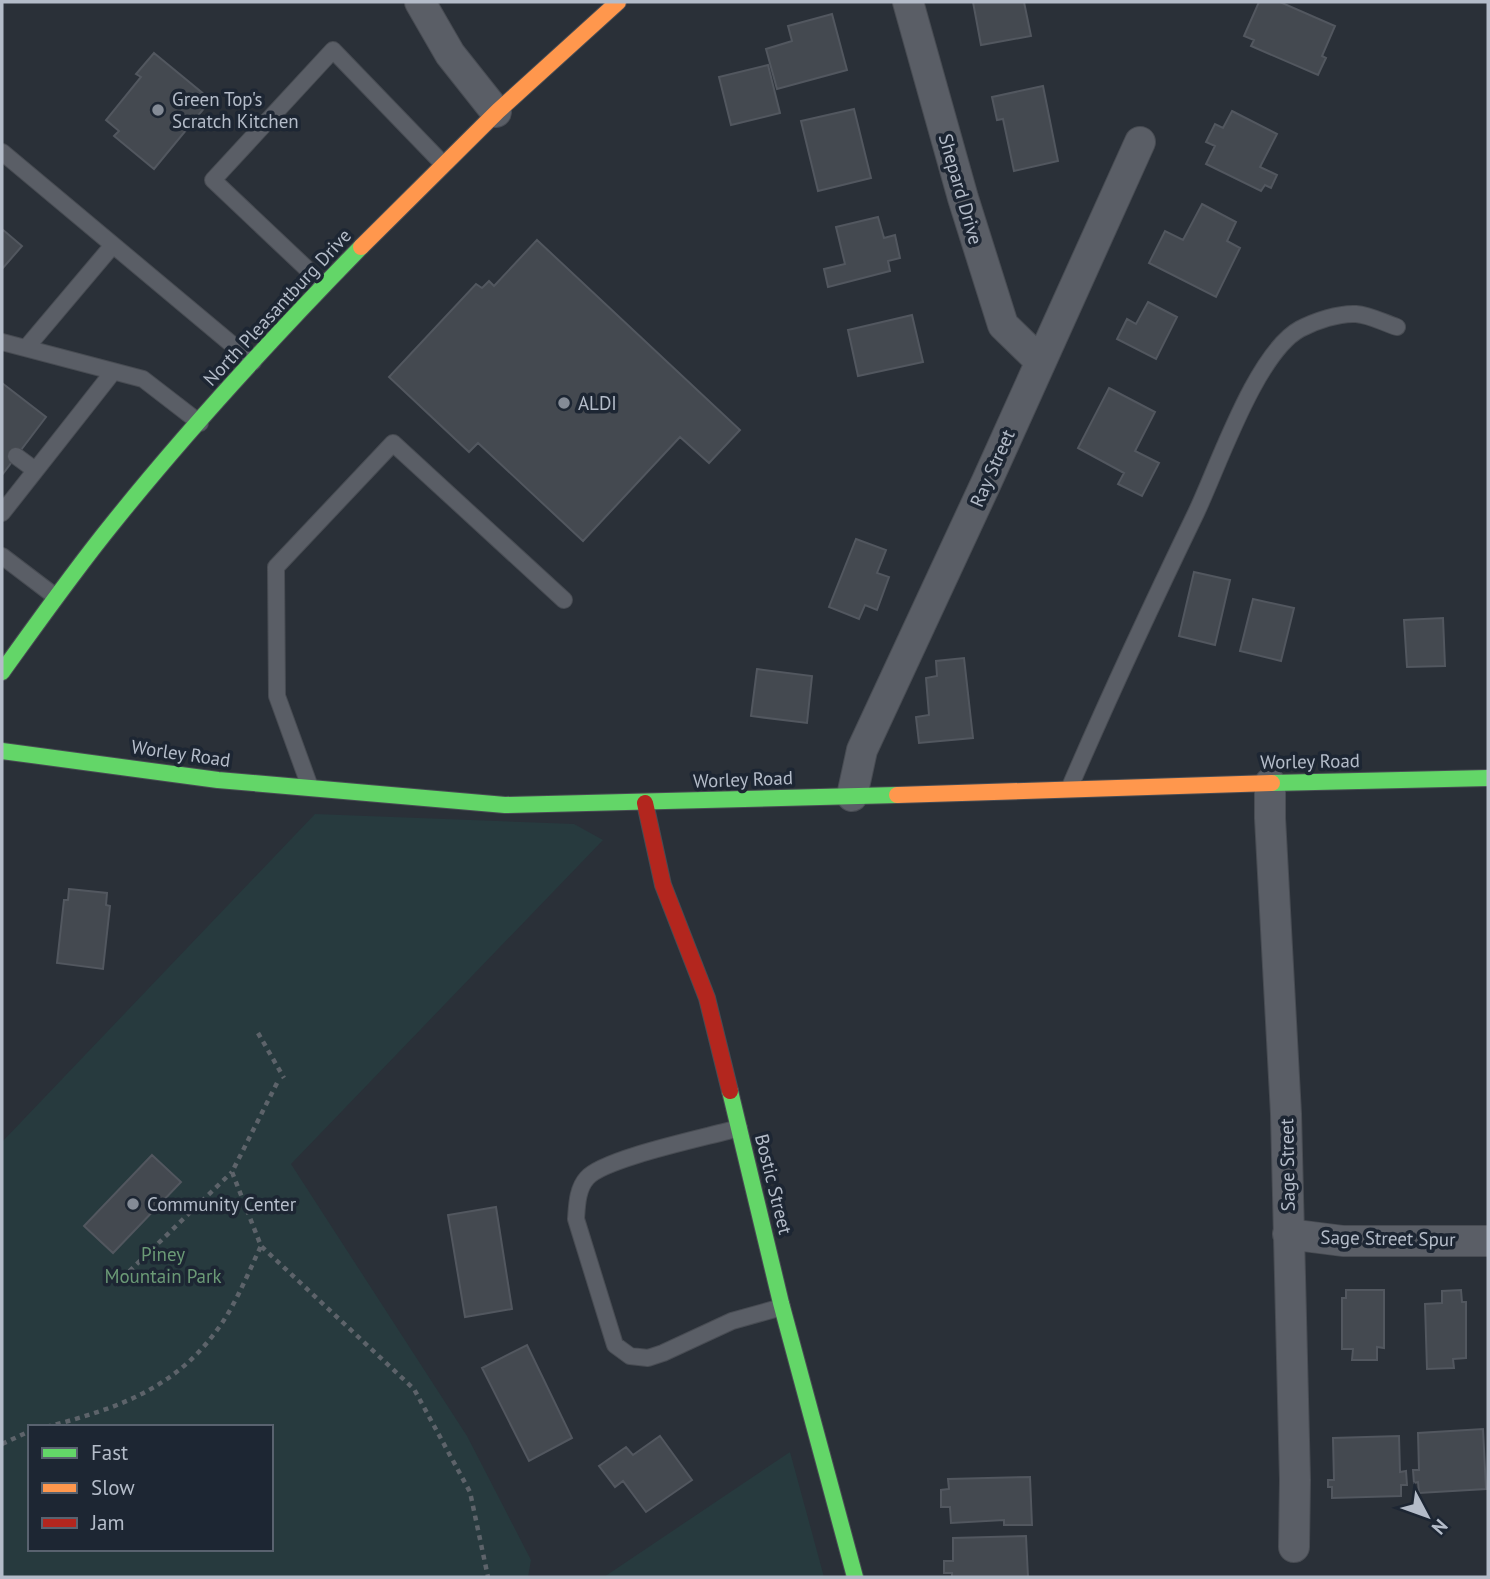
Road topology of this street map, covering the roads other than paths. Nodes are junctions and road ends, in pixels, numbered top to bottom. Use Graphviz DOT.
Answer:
graph roads {
  1 [pos="420,2"];
  2 [pos="618,2"];
  3 [pos="908,2"];
  4 [pos="496,112"];
  5 [pos="1140,142"];
  6 [pos="2,152"];
  7 [pos="443,164"];
  8 [pos="113,245"];
  9 [pos="324,285"];
  10 [pos="1397,327"];
  11 [pos="2,342"];
  12 [pos="26,348"];
  13 [pos="1040,361"];
  14 [pos="253,362"];
  15 [pos="113,372"];
  16 [pos="200,423"];
  17 [pos="16,456"];
  18 [pos="35,470"];
  19 [pos="2,513"];
  20 [pos="2,556"];
  21 [pos="56,597"];
  22 [pos="564,600"];
  23 [pos="2,673"];
  24 [pos="2,751"];
  25 [pos="1488,778"];
  26 [pos="1270,783"];
  27 [pos="311,789"];
  28 [pos="1069,789"];
  29 [pos="852,796"];
  30 [pos="645,803"];
  31 [pos="739,1128"];
  32 [pos="1288,1234"];
  33 [pos="1488,1241"];
  34 [pos="782,1307"];
  35 [pos="1294,1547"];
  36 [pos="855,1577"];
  1 -- 4 [label="street"];
  2 -- 4 [label="street, North Pleasantburg Drive"];
  3 -- 13 [label="street, Shepard Drive"];
  4 -- 7 [label="street, North Pleasantburg Drive"];
  5 -- 13 [label="street, Ray Street"];
  6 -- 8 [label="lane"];
  7 -- 9 [label="street, North Pleasantburg Drive"];
  7 -- 9 [label="lane"];
  8 -- 12 [label="lane"];
  8 -- 14 [label="lane"];
  9 -- 14 [label="street, North Pleasantburg Drive"];
  10 -- 28 [label="lane"];
  11 -- 12 [label="lane"];
  12 -- 15 [label="lane"];
  13 -- 29 [label="street, Ray Street"];
  14 -- 16 [label="street, North Pleasantburg Drive"];
  15 -- 16 [label="lane"];
  15 -- 18 [label="lane"];
  16 -- 21 [label="street, North Pleasantburg Drive"];
  17 -- 18 [label="lane"];
  18 -- 19 [label="lane"];
  20 -- 21 [label="lane"];
  21 -- 23 [label="street, North Pleasantburg Drive"];
  22 -- 27 [label="lane"];
  24 -- 27 [label="street, Worley Road"];
  25 -- 26 [label="street, Worley Road"];
  26 -- 28 [label="street, Worley Road"];
  26 -- 32 [label="street, Sage Street"];
  27 -- 30 [label="street, Worley Road"];
  28 -- 29 [label="street, Worley Road"];
  29 -- 30 [label="street, Worley Road"];
  30 -- 31 [label="street, Bostic Street"];
  31 -- 34 [label="street, Bostic Street"];
  31 -- 34 [label="lane"];
  32 -- 33 [label="street, Sage Street Spur"];
  32 -- 35 [label="street, Sage Street"];
  34 -- 36 [label="street, Bostic Street"];
}
